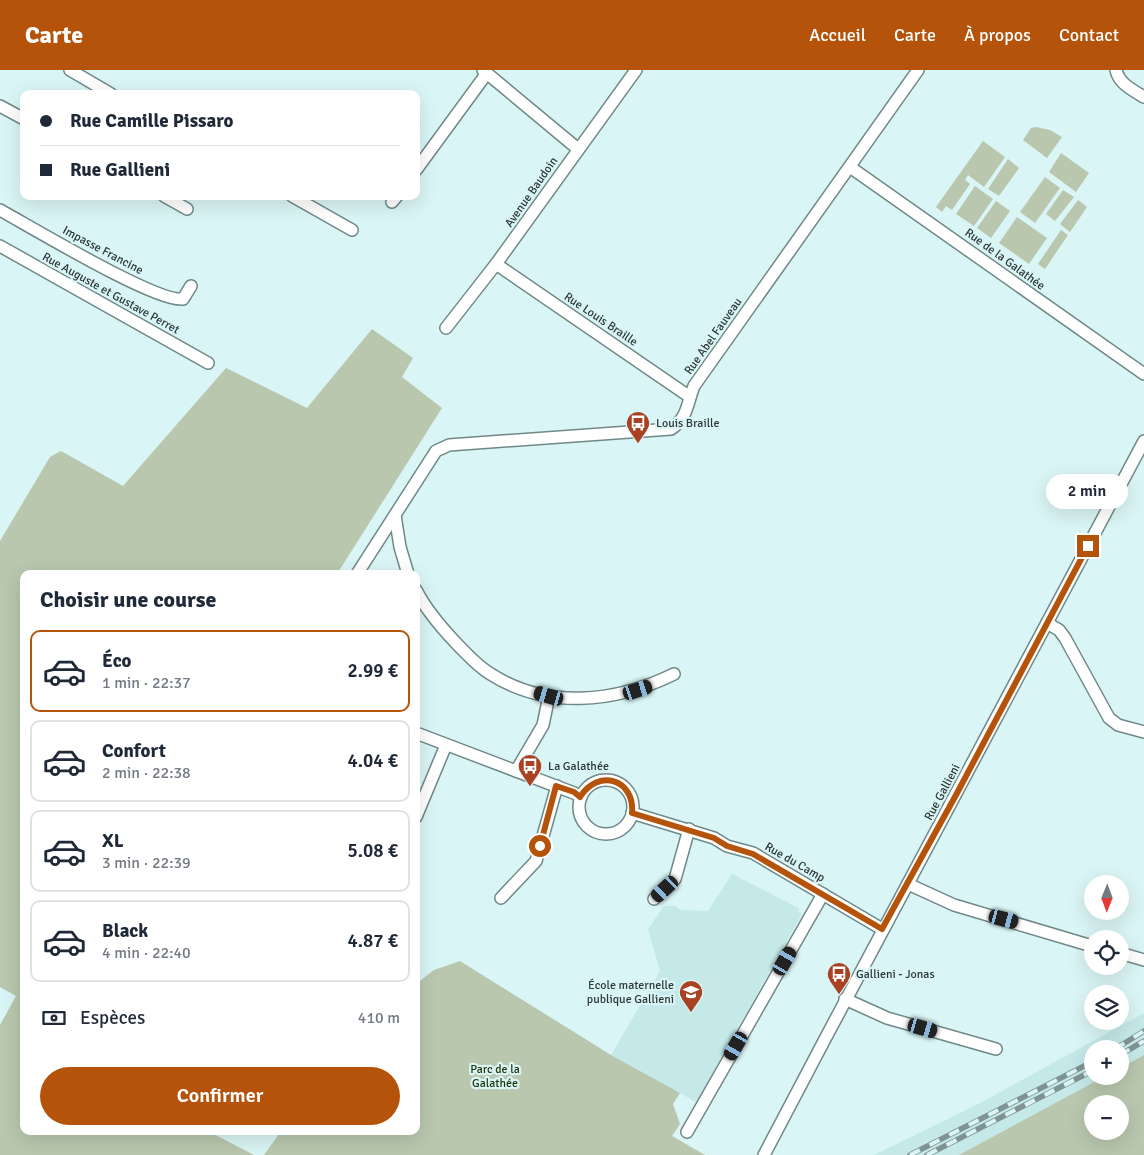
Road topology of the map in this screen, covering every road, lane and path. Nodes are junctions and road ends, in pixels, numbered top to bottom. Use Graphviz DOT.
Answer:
graph roads {
  1 [pos="70,70"];
  2 [pos="636,70"];
  3 [pos="918,70"];
  4 [pos="1116,70"];
  5 [pos="485,72"];
  6 [pos="105,90"];
  7 [pos="1144,97"];
  8 [pos="0,106"];
  9 [pos="20,117"];
  10 [pos="578,149"];
  11 [pos="420,164"];
  12 [pos="850,166"];
  13 [pos="171,200"];
  14 [pos="299,200"];
  15 [pos="186,209"];
  16 [pos="0,210"];
  17 [pos="352,230"];
  18 [pos="0,246"];
  19 [pos="496,264"];
  20 [pos="190,286"];
  21 [pos="446,328"];
  22 [pos="208,363"];
  23 [pos="1144,374"];
  24 [pos="690,397"];
  25 [pos="1144,441"];
  26 [pos="395,515"];
  27 [pos="360,570"];
  28 [pos="407,570"];
  29 [pos="420,596"];
  30 [pos="1047,623"];
  31 [pos="674,674"];
  32 [pos="549,696"];
  33 [pos="1144,732"];
  34 [pos="420,735"];
  35 [pos="446,745"];
  36 [pos="516,771"];
  37 [pos="556,786"];
  38 [pos="580,797"];
  39 [pos="420,807"];
  40 [pos="632,813"];
  41 [pos="689,829"];
  42 [pos="908,884"];
  43 [pos="823,894"];
  44 [pos="501,898"];
  45 [pos="654,899"];
  46 [pos="882,929"];
  47 [pos="1084,944"];
  48 [pos="1129,956"];
  49 [pos="1144,960"];
  50 [pos="845,999"];
  51 [pos="996,1049"];
  52 [pos="687,1132"];
  53 [pos="764,1155"];
  1 -- 6 [label="street"];
  2 -- 10 [label="street, Avenue Baudoin"];
  3 -- 12 [label="street, Rue Abel Fauveau"];
  4 -- 7 [label="street"];
  5 -- 10 [label="street"];
  5 -- 11 [label="street"];
  8 -- 9 [label="street"];
  10 -- 19 [label="street, Avenue Baudoin"];
  12 -- 23 [label="street, Rue de la Galathée"];
  12 -- 24 [label="street, Rue Abel Fauveau"];
  13 -- 15 [label="street"];
  14 -- 17 [label="street"];
  16 -- 20 [label="street, Impasse Francine"];
  18 -- 22 [label="street, Rue Auguste et Gustave Perret"];
  19 -- 21 [label="street, Avenue Baudoin"];
  19 -- 24 [label="street, Rue Louis Braille"];
  24 -- 26 [label="street, Rue Abel Fauveau"];
  25 -- 30 [label="street, Rue Gallieni"];
  26 -- 27 [label="street, Rue Abel Fauveau"];
  26 -- 28 [label="street"];
  29 -- 32 [label="street"];
  30 -- 33 [label="street"];
  30 -- 42 [label="street, Rue Gallieni"];
  31 -- 32 [label="street"];
  32 -- 36 [label="street"];
  34 -- 35 [label="street"];
  35 -- 36 [label="street"];
  35 -- 39 [label="street"];
  36 -- 37 [label="street"];
  37 -- 38 [label="street"];
  37 -- 44 [label="street"];
  38 -- 40 [label="street"];
  38 -- 40 [label="street"];
  40 -- 41 [label="street, Rue du Camp"];
  41 -- 43 [label="street, Rue du Camp"];
  41 -- 45 [label="street"];
  42 -- 46 [label="street, Rue Gallieni"];
  42 -- 47 [label="street"];
  43 -- 46 [label="street, Rue du Camp"];
  43 -- 52 [label="street"];
  46 -- 50 [label="street, Rue Gallieni"];
  48 -- 49 [label="street"];
  50 -- 51 [label="street"];
  50 -- 53 [label="street, Rue Gallieni"];
}
